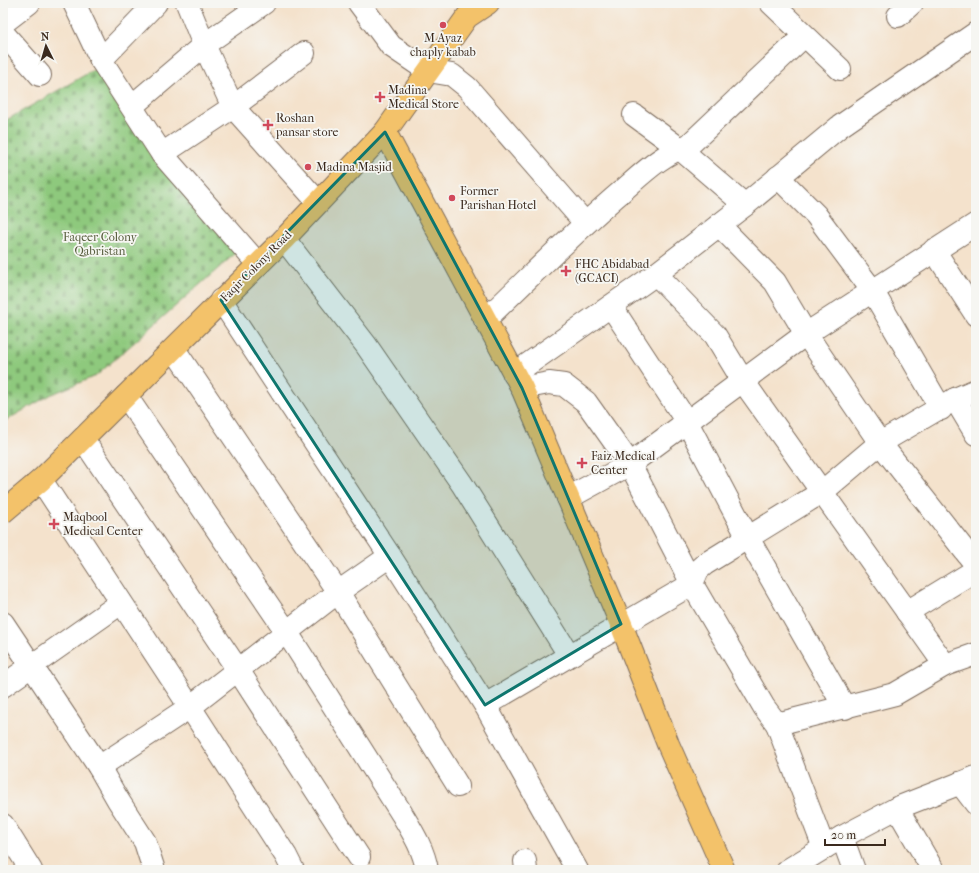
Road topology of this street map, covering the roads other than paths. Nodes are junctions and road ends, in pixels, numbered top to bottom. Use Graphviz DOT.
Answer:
graph roads {
  1 [pos="29,3"];
  2 [pos="74,3"];
  3 [pos="156,3"];
  4 [pos="187,3"];
  5 [pos="264,3"];
  6 [pos="360,3"];
  7 [pos="771,3"];
  8 [pos="481,5"];
  9 [pos="3,23"];
  10 [pos="3,33"];
  11 [pos="976,33"];
  12 [pos="804,36"];
  13 [pos="204,45"];
  14 [pos="304,53"];
  15 [pos="101,60"];
  16 [pos="840,69"];
  17 [pos="428,71"];
  18 [pos="40,75"];
  19 [pos="132,106"];
  20 [pos="233,107"];
  21 [pos="634,115"];
  22 [pos="385,132"];
  23 [pos="678,148"];
  24 [pos="162,154"];
  25 [pos="778,177"];
  26 [pos="318,202"];
  27 [pos="745,205"];
  28 [pos="585,223"];
  29 [pos="976,224"];
  30 [pos="719,225"];
  31 [pos="284,239"];
  32 [pos="934,250"];
  33 [pos="258,264"];
  34 [pos="656,274"];
  35 [pos="872,290"];
  36 [pos="221,300"];
  37 [pos="612,306"];
  38 [pos="976,315"];
  39 [pos="485,320"];
  40 [pos="806,334"];
  41 [pos="174,349"];
  42 [pos="518,381"];
  43 [pos="743,381"];
  44 [pos="976,390"];
  45 [pos="126,396"];
  46 [pos="948,404"];
  47 [pos="687,422"];
  48 [pos="976,434"];
  49 [pos="82,439"];
  50 [pos="880,444"];
  51 [pos="630,464"];
  52 [pos="40,480"];
  53 [pos="822,492"];
  54 [pos="568,498"];
  55 [pos="3,512"];
  56 [pos="748,538"];
  57 [pos="390,556"];
  58 [pos="976,565"];
  59 [pos="976,570"];
  60 [pos="692,584"];
  61 [pos="338,592"];
  62 [pos="120,603"];
  63 [pos="907,612"];
  64 [pos="3,623"];
  65 [pos="621,624"];
  66 [pos="286,631"];
  67 [pos="976,654"];
  68 [pos="569,655"];
  69 [pos="945,665"];
  70 [pos="32,666"];
  71 [pos="238,670"];
  72 [pos="3,686"];
  73 [pos="485,705"];
  74 [pos="190,707"];
  75 [pos="845,708"];
  76 [pos="777,724"];
  77 [pos="99,767"];
  78 [pos="968,780"];
  79 [pos="458,786"];
  80 [pos="976,804"];
  81 [pos="897,808"];
  82 [pos="3,825"];
  83 [pos="833,842"];
  84 [pos="360,857"];
  85 [pos="31,870"];
  86 [pos="154,870"];
  87 [pos="293,870"];
  88 [pos="427,870"];
  89 [pos="577,870"];
  90 [pos="724,870"];
  91 [pos="788,870"];
  92 [pos="854,870"];
  93 [pos="933,870"];
  1 -- 9 [label="street"];
  2 -- 15 [label="street"];
  3 -- 15 [label="street"];
  4 -- 13 [label="street"];
  5 -- 13 [label="street"];
  6 -- 17 [label="street"];
  7 -- 12 [label="street"];
  8 -- 17 [label="main road, Faqir Colony Road"];
  10 -- 18 [label="street"];
  11 -- 25 [label="street"];
  12 -- 16 [label="street"];
  12 -- 23 [label="street"];
  13 -- 19 [label="street"];
  13 -- 20 [label="street"];
  14 -- 20 [label="street"];
  15 -- 19 [label="street"];
  17 -- 22 [label="main road, Faqir Colony Road"];
  17 -- 28 [label="street"];
  19 -- 24 [label="street"];
  20 -- 24 [label="street"];
  20 -- 26 [label="street"];
  21 -- 23 [label="street"];
  22 -- 26 [label="main road, Faqir Colony Road"];
  22 -- 39 [label="main road"];
  23 -- 27 [label="street"];
  23 -- 28 [label="street"];
  24 -- 33 [label="street"];
  25 -- 27 [label="street"];
  25 -- 35 [label="street"];
  26 -- 31 [label="main road, Faqir Colony Road"];
  27 -- 30 [label="street"];
  28 -- 39 [label="street"];
  29 -- 32 [label="street"];
  30 -- 34 [label="street"];
  30 -- 40 [label="street"];
  31 -- 33 [label="main road, Faqir Colony Road"];
  31 -- 68 [label="street"];
  32 -- 35 [label="street"];
  32 -- 38 [label="street"];
  33 -- 36 [label="main road, Faqir Colony Road"];
  34 -- 37 [label="street"];
  34 -- 43 [label="street"];
  35 -- 40 [label="street"];
  35 -- 46 [label="street"];
  36 -- 41 [label="main road, Faqir Colony Road"];
  36 -- 57 [label="street"];
  37 -- 42 [label="street"];
  37 -- 47 [label="street"];
  39 -- 42 [label="main road"];
  40 -- 43 [label="street"];
  40 -- 50 [label="street"];
  41 -- 45 [label="main road, Faqir Colony Road"];
  41 -- 61 [label="street"];
  42 -- 51 [label="street"];
  42 -- 54 [label="main road"];
  43 -- 47 [label="street"];
  43 -- 53 [label="street"];
  44 -- 46 [label="street"];
  45 -- 49 [label="main road, Faqir Colony Road"];
  45 -- 66 [label="street"];
  46 -- 48 [label="street"];
  46 -- 50 [label="street"];
  47 -- 51 [label="street"];
  47 -- 56 [label="street"];
  49 -- 52 [label="main road, Faqir Colony Road"];
  49 -- 71 [label="street"];
  50 -- 53 [label="street"];
  50 -- 58 [label="street"];
  51 -- 54 [label="street"];
  51 -- 60 [label="street"];
  52 -- 55 [label="main road, Faqir Colony Road"];
  52 -- 62 [label="street"];
  53 -- 56 [label="street"];
  53 -- 63 [label="street"];
  54 -- 65 [label="main road"];
  56 -- 60 [label="street"];
  56 -- 75 [label="street"];
  57 -- 61 [label="street"];
  57 -- 73 [label="street"];
  59 -- 63 [label="street"];
  60 -- 65 [label="street"];
  60 -- 76 [label="street"];
  61 -- 66 [label="street"];
  61 -- 79 [label="street"];
  62 -- 70 [label="street"];
  62 -- 74 [label="street"];
  63 -- 69 [label="street"];
  64 -- 70 [label="street"];
  65 -- 68 [label="street"];
  65 -- 90 [label="main road"];
  66 -- 71 [label="street"];
  66 -- 88 [label="street"];
  67 -- 69 [label="street"];
  68 -- 73 [label="street"];
  69 -- 75 [label="street"];
  70 -- 72 [label="street"];
  70 -- 77 [label="street"];
  71 -- 74 [label="street"];
  71 -- 84 [label="street"];
  73 -- 89 [label="street"];
  74 -- 77 [label="street"];
  74 -- 87 [label="street"];
  75 -- 76 [label="street"];
  76 -- 83 [label="street"];
  77 -- 86 [label="street"];
  78 -- 80 [label="street"];
  78 -- 81 [label="street"];
  81 -- 83 [label="street"];
  81 -- 93 [label="street"];
  82 -- 85 [label="street"];
  83 -- 91 [label="street"];
  83 -- 92 [label="street"];
}
